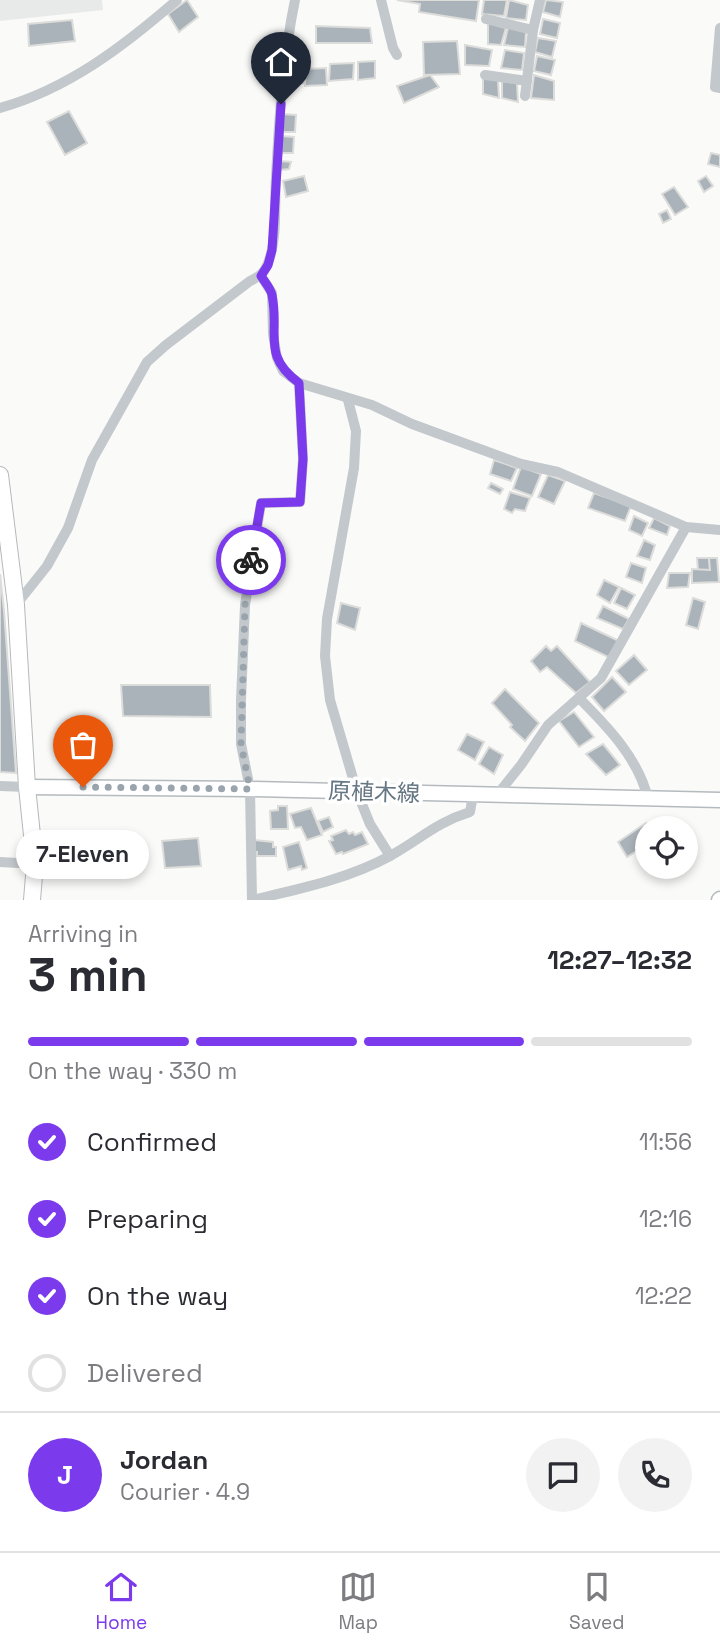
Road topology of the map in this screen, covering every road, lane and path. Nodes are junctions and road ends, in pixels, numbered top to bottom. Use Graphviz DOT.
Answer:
graph roads {
  1 [pos="177,0"];
  2 [pos="295,0"];
  3 [pos="382,0"];
  4 [pos="540,0"];
  5 [pos="486,19"];
  6 [pos="720,28"];
  7 [pos="533,30"];
  8 [pos="397,55"];
  9 [pos="485,75"];
  10 [pos="527,80"];
  11 [pos="720,88"];
  12 [pos="525,96"];
  13 [pos="0,108"];
  14 [pos="261,276"];
  15 [pos="299,383"];
  16 [pos="348,400"];
  17 [pos="0,475"];
  18 [pos="686,527"];
  19 [pos="720,530"];
  20 [pos="16,605"];
  21 [pos="579,698"];
  22 [pos="0,786"];
  23 [pos="27,787"];
  24 [pos="250,789"];
  25 [pos="357,792"];
  26 [pos="497,794"];
  27 [pos="474,795"];
  28 [pos="648,799"];
  29 [pos="720,800"];
  30 [pos="390,856"];
  31 [pos="0,862"];
  32 [pos="35,864"];
  33 [pos="32,900"];
  34 [pos="252,900"];
  1 -- 13 [label="street"];
  2 -- 14 [label="street"];
  3 -- 8 [label="street"];
  4 -- 7 [label="street"];
  5 -- 7 [label="street"];
  6 -- 11 [label="street"];
  7 -- 10 [label="street"];
  9 -- 10 [label="street"];
  10 -- 12 [label="street"];
  14 -- 15 [label="street"];
  14 -- 20 [label="street"];
  15 -- 16 [label="street"];
  15 -- 24 [label="street"];
  16 -- 18 [label="street"];
  16 -- 25 [label="street"];
  17 -- 20 [label="highway"];
  18 -- 19 [label="street"];
  18 -- 21 [label="street"];
  20 -- 23 [label="highway"];
  21 -- 26 [label="street"];
  21 -- 28 [label="street"];
  22 -- 23 [label="street"];
  23 -- 24 [label="main road, 原植木線"];
  23 -- 32 [label="highway"];
  24 -- 25 [label="main road, 原植木線"];
  24 -- 34 [label="street"];
  25 -- 27 [label="main road, 原植木線"];
  25 -- 30 [label="street"];
  26 -- 27 [label="main road, 原植木線"];
  26 -- 28 [label="main road, 原植木線"];
  27 -- 30 [label="street"];
  28 -- 29 [label="main road, 原植木線"];
  30 -- 34 [label="street"];
  31 -- 32 [label="street"];
  32 -- 33 [label="highway"];
}
